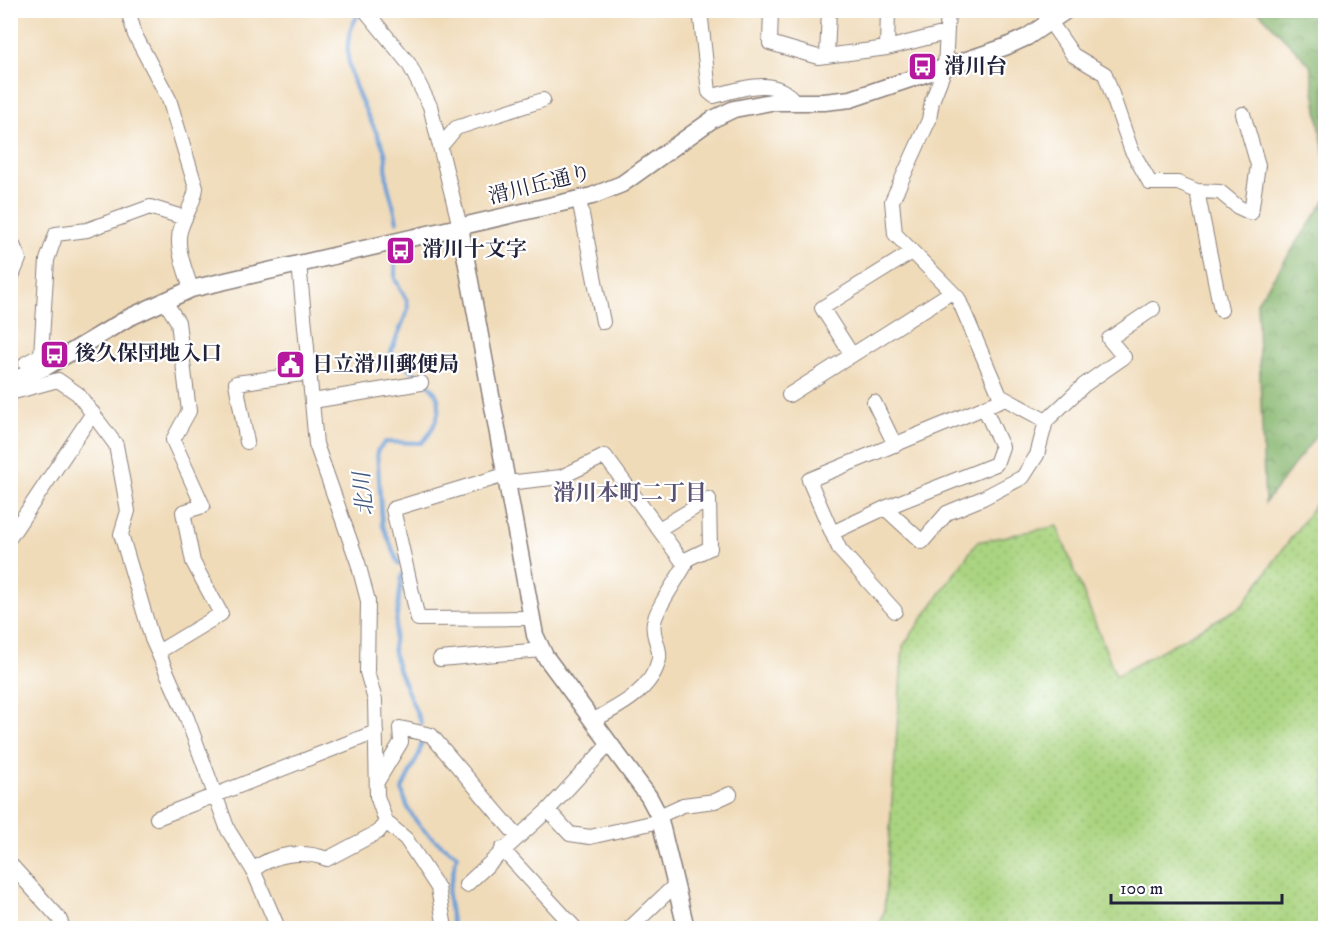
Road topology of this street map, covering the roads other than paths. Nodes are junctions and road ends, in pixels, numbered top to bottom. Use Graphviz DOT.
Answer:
graph roads {
  1 [pos="128,10"];
  2 [pos="365,10"];
  3 [pos="700,10"];
  4 [pos="771,10"];
  5 [pos="829,10"];
  6 [pos="888,10"];
  7 [pos="948,10"];
  8 [pos="1067,10"];
  9 [pos="1045,17"];
  10 [pos="946,33"];
  11 [pos="887,48"];
  12 [pos="827,56"];
  13 [pos="945,68"];
  14 [pos="543,100"];
  15 [pos="795,102"];
  16 [pos="1243,114"];
  17 [pos="441,146"];
  18 [pos="1197,191"];
  19 [pos="579,200"];
  20 [pos="185,218"];
  21 [pos="460,227"];
  22 [pos="10,238"];
  23 [pos="912,252"];
  24 [pos="299,263"];
  25 [pos="10,281"];
  26 [pos="191,289"];
  27 [pos="947,295"];
  28 [pos="165,300"];
  29 [pos="1154,309"];
  30 [pos="1221,310"];
  31 [pos="603,322"];
  32 [pos="852,356"];
  33 [pos="310,373"];
  34 [pos="31,374"];
  35 [pos="10,381"];
  36 [pos="421,383"];
  37 [pos="10,393"];
  38 [pos="789,395"];
  39 [pos="1005,399"];
  40 [pos="313,401"];
  41 [pos="874,402"];
  42 [pos="984,407"];
  43 [pos="93,413"];
  44 [pos="1046,421"];
  45 [pos="247,442"];
  46 [pos="895,445"];
  47 [pos="506,479"];
  48 [pos="885,508"];
  49 [pos="659,529"];
  50 [pos="831,533"];
  51 [pos="10,537"];
  52 [pos="683,561"];
  53 [pos="895,611"];
  54 [pos="532,618"];
  55 [pos="542,650"];
  56 [pos="158,652"];
  57 [pos="440,659"];
  58 [pos="592,721"];
  59 [pos="376,732"];
  60 [pos="609,744"];
  61 [pos="377,782"];
  62 [pos="730,794"];
  63 [pos="215,795"];
  64 [pos="548,810"];
  65 [pos="157,818"];
  66 [pos="659,819"];
  67 [pos="386,822"];
  68 [pos="517,836"];
  69 [pos="502,849"];
  70 [pos="10,864"];
  71 [pos="253,870"];
  72 [pos="466,885"];
  73 [pos="675,885"];
  74 [pos="63,928"];
  75 [pos="278,928"];
  76 [pos="445,928"];
  77 [pos="574,928"];
  78 [pos="630,928"];
  79 [pos="686,928"];
  1 -- 20 [label="street"];
  2 -- 17 [label="street"];
  3 -- 15 [label="street"];
  4 -- 12 [label="street"];
  5 -- 12 [label="street"];
  6 -- 11 [label="street"];
  7 -- 10 [label="street"];
  8 -- 9 [label="street, 滑川丘通り"];
  9 -- 13 [label="street, 滑川丘通り"];
  9 -- 18 [label="street"];
  10 -- 11 [label="street"];
  10 -- 13 [label="street"];
  11 -- 12 [label="street"];
  13 -- 15 [label="street, 滑川丘通り"];
  13 -- 23 [label="street"];
  14 -- 17 [label="street"];
  15 -- 19 [label="street, 滑川丘通り"];
  16 -- 18 [label="street"];
  17 -- 21 [label="street"];
  18 -- 30 [label="street"];
  19 -- 21 [label="street, 滑川丘通り"];
  19 -- 31 [label="street"];
  20 -- 26 [label="street"];
  20 -- 34 [label="street"];
  21 -- 24 [label="street, 滑川丘通り"];
  21 -- 47 [label="street"];
  22 -- 25 [label="street"];
  23 -- 32 [label="street"];
  23 -- 39 [label="street"];
  24 -- 26 [label="street, 滑川丘通り"];
  24 -- 33 [label="street"];
  26 -- 28 [label="street, 滑川丘通り"];
  27 -- 32 [label="street"];
  28 -- 34 [label="street, 滑川丘通り"];
  28 -- 56 [label="street"];
  29 -- 44 [label="street"];
  32 -- 38 [label="street"];
  33 -- 40 [label="street"];
  33 -- 45 [label="street"];
  34 -- 35 [label="street, 滑川丘通り"];
  36 -- 40 [label="street"];
  37 -- 43 [label="street"];
  39 -- 42 [label="street"];
  39 -- 44 [label="street"];
  40 -- 59 [label="street"];
  41 -- 46 [label="street"];
  42 -- 46 [label="street"];
  42 -- 48 [label="street"];
  43 -- 51 [label="street"];
  43 -- 56 [label="street"];
  44 -- 48 [label="street"];
  46 -- 50 [label="street"];
  47 -- 49 [label="street"];
  47 -- 54 [label="street"];
  47 -- 54 [label="street"];
  48 -- 50 [label="street"];
  49 -- 52 [label="street"];
  49 -- 52 [label="street"];
  50 -- 53 [label="street"];
  52 -- 58 [label="street"];
  54 -- 55 [label="street"];
  55 -- 57 [label="street"];
  55 -- 58 [label="street"];
  56 -- 63 [label="street"];
  58 -- 60 [label="street"];
  59 -- 61 [label="street"];
  59 -- 63 [label="street"];
  60 -- 64 [label="street"];
  60 -- 66 [label="street"];
  61 -- 67 [label="street"];
  61 -- 68 [label="street"];
  62 -- 66 [label="street"];
  63 -- 65 [label="street"];
  63 -- 71 [label="street"];
  64 -- 66 [label="street"];
  64 -- 68 [label="street"];
  66 -- 73 [label="street"];
  67 -- 71 [label="street"];
  67 -- 76 [label="street"];
  68 -- 69 [label="street"];
  69 -- 72 [label="street"];
  69 -- 77 [label="street"];
  70 -- 74 [label="street"];
  71 -- 75 [label="street"];
  73 -- 78 [label="street"];
  73 -- 79 [label="street"];
}
